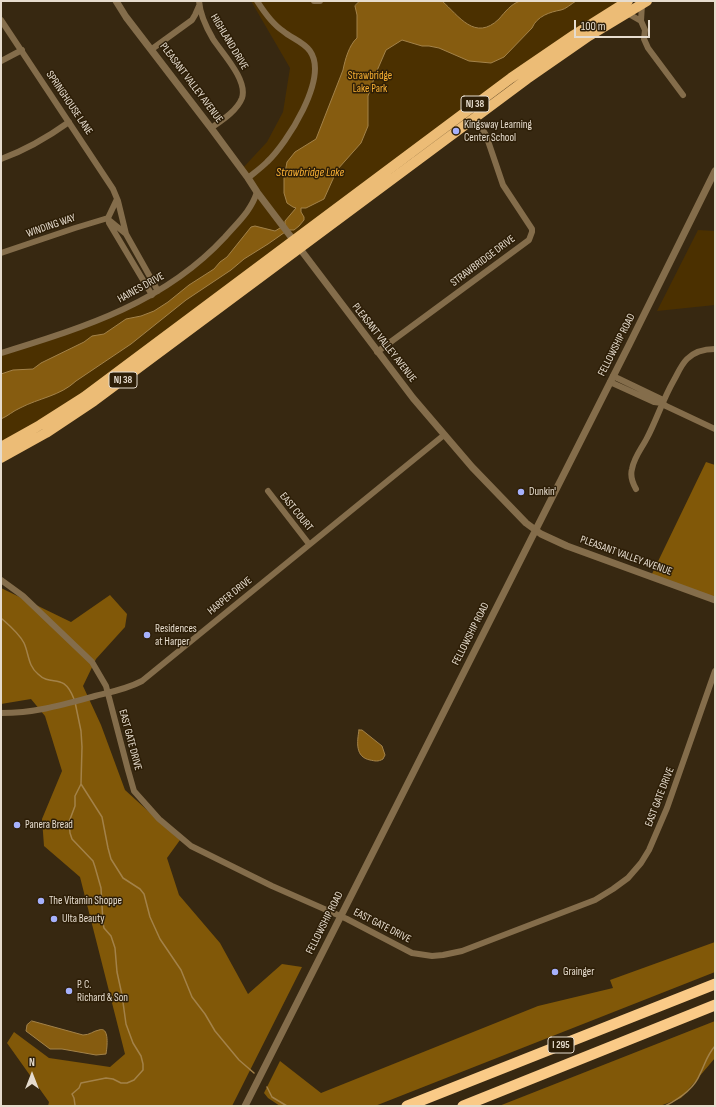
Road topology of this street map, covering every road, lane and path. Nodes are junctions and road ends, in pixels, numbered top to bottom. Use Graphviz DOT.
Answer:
graph roads {
  1 [pos="116,1"];
  2 [pos="257,1"];
  3 [pos="314,1"];
  4 [pos="320,1"];
  5 [pos="628,1"];
  6 [pos="645,2"];
  7 [pos="199,3"];
  8 [pos="627,13"];
  9 [pos="1,20"];
  10 [pos="641,21"];
  11 [pos="152,49"];
  12 [pos="22,50"];
  13 [pos="1,61"];
  14 [pos="683,95"];
  15 [pos="475,117"];
  16 [pos="69,122"];
  17 [pos="211,128"];
  18 [pos="1,159"];
  19 [pos="715,171"];
  20 [pos="248,178"];
  21 [pos="257,192"];
  22 [pos="117,199"];
  23 [pos="108,218"];
  24 [pos="126,234"];
  25 [pos="293,241"];
  26 [pos="1,253"];
  27 [pos="155,293"];
  28 [pos="715,349"];
  29 [pos="377,352"];
  30 [pos="1,353"];
  31 [pos="612,379"];
  32 [pos="662,403"];
  33 [pos="715,429"];
  34 [pos="444,435"];
  35 [pos="1,447"];
  36 [pos="1,458"];
  37 [pos="636,489"];
  38 [pos="268,491"];
  39 [pos="535,530"];
  40 [pos="309,544"];
  41 [pos="1,580"];
  42 [pos="715,600"];
  43 [pos="715,671"];
  44 [pos="107,693"];
  45 [pos="1,713"];
  46 [pos="341,917"];
  47 [pos="715,984"];
  48 [pos="715,1005"];
  49 [pos="245,1106"];
  50 [pos="407,1106"];
  51 [pos="463,1106"];
  1 -- 11 [label="street, PLEASANT VALLEY AVENUE"];
  2 -- 20 [label="street"];
  3 -- 4 [label="street"];
  5 -- 25 [label="highway, NJ 38"];
  6 -- 8 [label="highway, NJ 38"];
  6 -- 10 [label="street"];
  7 -- 11 [label="street"];
  7 -- 17 [label="street, HIGHLAND DRIVE"];
  8 -- 10 [label="street"];
  8 -- 15 [label="highway, NJ 38"];
  9 -- 12 [label="street, SPRINGHOUSE LANE"];
  10 -- 14 [label="street"];
  11 -- 17 [label="street, PLEASANT VALLEY AVENUE"];
  12 -- 13 [label="street"];
  12 -- 16 [label="street, SPRINGHOUSE LANE"];
  15 -- 25 [label="highway, NJ 38"];
  15 -- 29 [label="street, STRAWBRIDGE DRIVE"];
  16 -- 18 [label="street"];
  16 -- 22 [label="street, SPRINGHOUSE LANE"];
  17 -- 20 [label="street, PLEASANT VALLEY AVENUE"];
  19 -- 31 [label="street, FELLOWSHIP ROAD"];
  20 -- 21 [label="street, PLEASANT VALLEY AVENUE"];
  21 -- 25 [label="street, PLEASANT VALLEY AVENUE"];
  21 -- 27 [label="street, HAINES DRIVE"];
  22 -- 23 [label="street"];
  22 -- 24 [label="street, SPRINGHOUSE LANE"];
  23 -- 24 [label="street, SPRINGHOUSE LANE"];
  23 -- 26 [label="street, WINDING WAY"];
  23 -- 27 [label="street"];
  24 -- 27 [label="street, SPRINGHOUSE LANE"];
  25 -- 29 [label="street, PLEASANT VALLEY AVENUE"];
  25 -- 35 [label="highway, NJ 38"];
  25 -- 36 [label="highway, NJ 38"];
  27 -- 30 [label="street, HAINES DRIVE"];
  28 -- 32 [label="street"];
  29 -- 34 [label="street, PLEASANT VALLEY AVENUE"];
  31 -- 32 [label="street"];
  31 -- 39 [label="street, FELLOWSHIP ROAD"];
  32 -- 33 [label="street"];
  32 -- 37 [label="street"];
  34 -- 39 [label="street, PLEASANT VALLEY AVENUE"];
  34 -- 40 [label="street, HARPER DRIVE"];
  38 -- 40 [label="street, EAST COURT"];
  39 -- 42 [label="street, PLEASANT VALLEY AVENUE"];
  39 -- 46 [label="street, FELLOWSHIP ROAD"];
  40 -- 44 [label="street, HARPER DRIVE"];
  41 -- 44 [label="street, EAST GATE DRIVE"];
  43 -- 46 [label="street, EAST GATE DRIVE"];
  44 -- 45 [label="street, HARPER DRIVE"];
  44 -- 46 [label="street, EAST GATE DRIVE"];
  46 -- 49 [label="street, FELLOWSHIP ROAD"];
  47 -- 50 [label="highway, I 295"];
  48 -- 51 [label="highway, I 295"];
}
